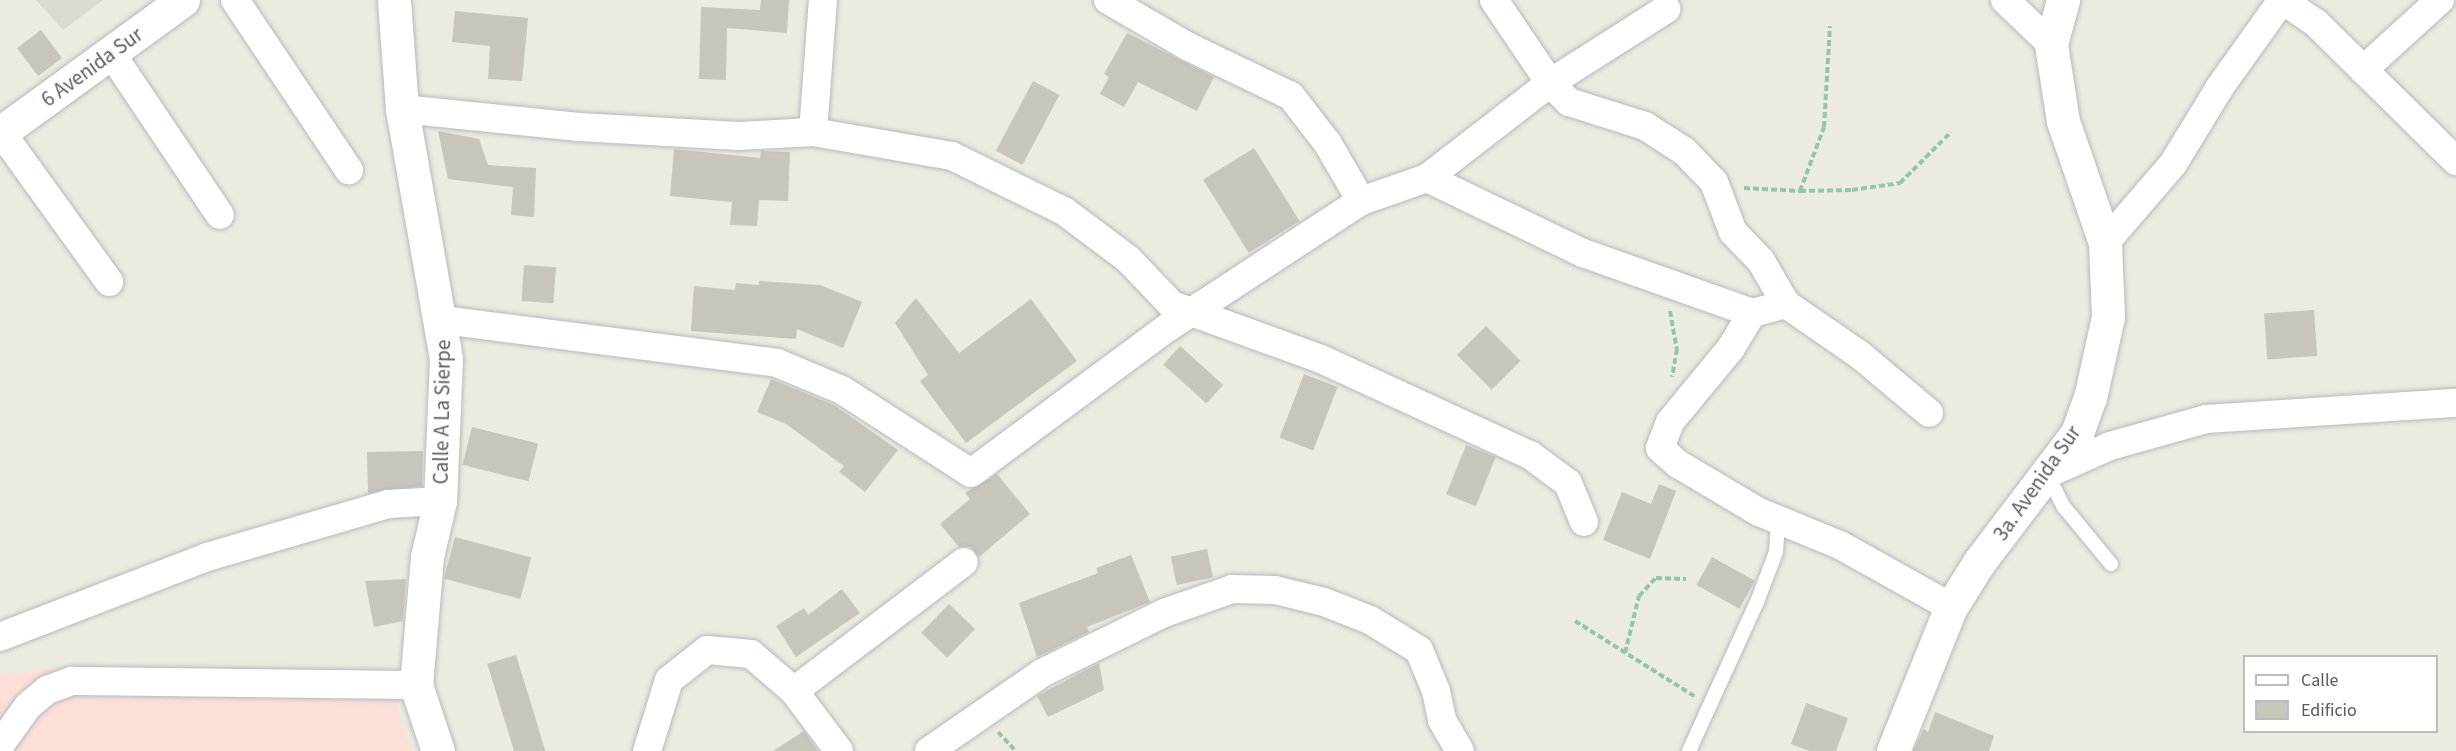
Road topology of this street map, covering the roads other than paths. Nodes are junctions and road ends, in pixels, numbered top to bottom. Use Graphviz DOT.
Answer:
graph roads {
  1 [pos="183,0"];
  2 [pos="236,0"];
  3 [pos="394,0"];
  4 [pos="823,0"];
  5 [pos="1108,0"];
  6 [pos="1494,0"];
  7 [pos="2005,0"];
  8 [pos="2063,0"];
  9 [pos="2282,0"];
  10 [pos="2440,0"];
  11 [pos="1666,9"];
  12 [pos="2051,44"];
  13 [pos="111,53"];
  14 [pos="2363,70"];
  15 [pos="1550,83"];
  16 [pos="402,109"];
  17 [pos="813,132"];
  18 [pos="0,133"];
  19 [pos="2456,161"];
  20 [pos="349,170"];
  21 [pos="1426,178"];
  22 [pos="1361,201"];
  23 [pos="220,215"];
  24 [pos="2105,243"];
  25 [pos="109,282"];
  26 [pos="1786,304"];
  27 [pos="1752,313"];
  28 [pos="1192,314"];
  29 [pos="442,320"];
  30 [pos="2456,403"];
  31 [pos="1929,413"];
  32 [pos="2047,474"];
  33 [pos="440,501"];
  34 [pos="1778,520"];
  35 [pos="1584,522"];
  36 [pos="963,562"];
  37 [pos="2111,564"];
  38 [pos="1950,607"];
  39 [pos="0,636"];
  40 [pos="416,685"];
  41 [pos="794,691"];
  42 [pos="0,745"];
  43 [pos="438,751"];
  44 [pos="647,751"];
  45 [pos="839,751"];
  46 [pos="929,751"];
  47 [pos="1460,751"];
  48 [pos="1689,751"];
  49 [pos="1893,751"];
  1 -- 13 [label="street, 6 Avenida Sur"];
  2 -- 20 [label="street"];
  3 -- 16 [label="street, Calle A La Sierpe"];
  4 -- 17 [label="street"];
  5 -- 22 [label="street"];
  6 -- 15 [label="street"];
  7 -- 12 [label="street"];
  8 -- 12 [label="street"];
  9 -- 14 [label="street"];
  9 -- 24 [label="street"];
  10 -- 14 [label="street"];
  11 -- 15 [label="street"];
  12 -- 24 [label="street, 3a. Avenida Sur"];
  13 -- 18 [label="street, 6 Avenida Sur"];
  13 -- 23 [label="street"];
  14 -- 19 [label="street"];
  15 -- 21 [label="street"];
  15 -- 26 [label="street"];
  16 -- 17 [label="street"];
  16 -- 29 [label="street, Calle A La Sierpe"];
  17 -- 28 [label="street"];
  18 -- 25 [label="street"];
  21 -- 22 [label="street"];
  21 -- 27 [label="street"];
  22 -- 28 [label="street"];
  24 -- 32 [label="street, 3a. Avenida Sur"];
  26 -- 27 [label="street"];
  26 -- 31 [label="street"];
  27 -- 34 [label="street"];
  28 -- 29 [label="street"];
  28 -- 35 [label="street"];
  29 -- 33 [label="street, Calle A La Sierpe"];
  30 -- 32 [label="street"];
  32 -- 37 [label="lane"];
  32 -- 38 [label="street, 3a. Avenida Sur"];
  33 -- 39 [label="street"];
  33 -- 40 [label="street, Calle A La Sierpe"];
  34 -- 38 [label="street"];
  34 -- 48 [label="lane"];
  36 -- 41 [label="street"];
  38 -- 49 [label="street, 3a. Avenida Sur"];
  40 -- 42 [label="street"];
  40 -- 43 [label="street, Calle A La Sierpe"];
  41 -- 44 [label="street"];
  41 -- 45 [label="street"];
  46 -- 47 [label="street"];
}
